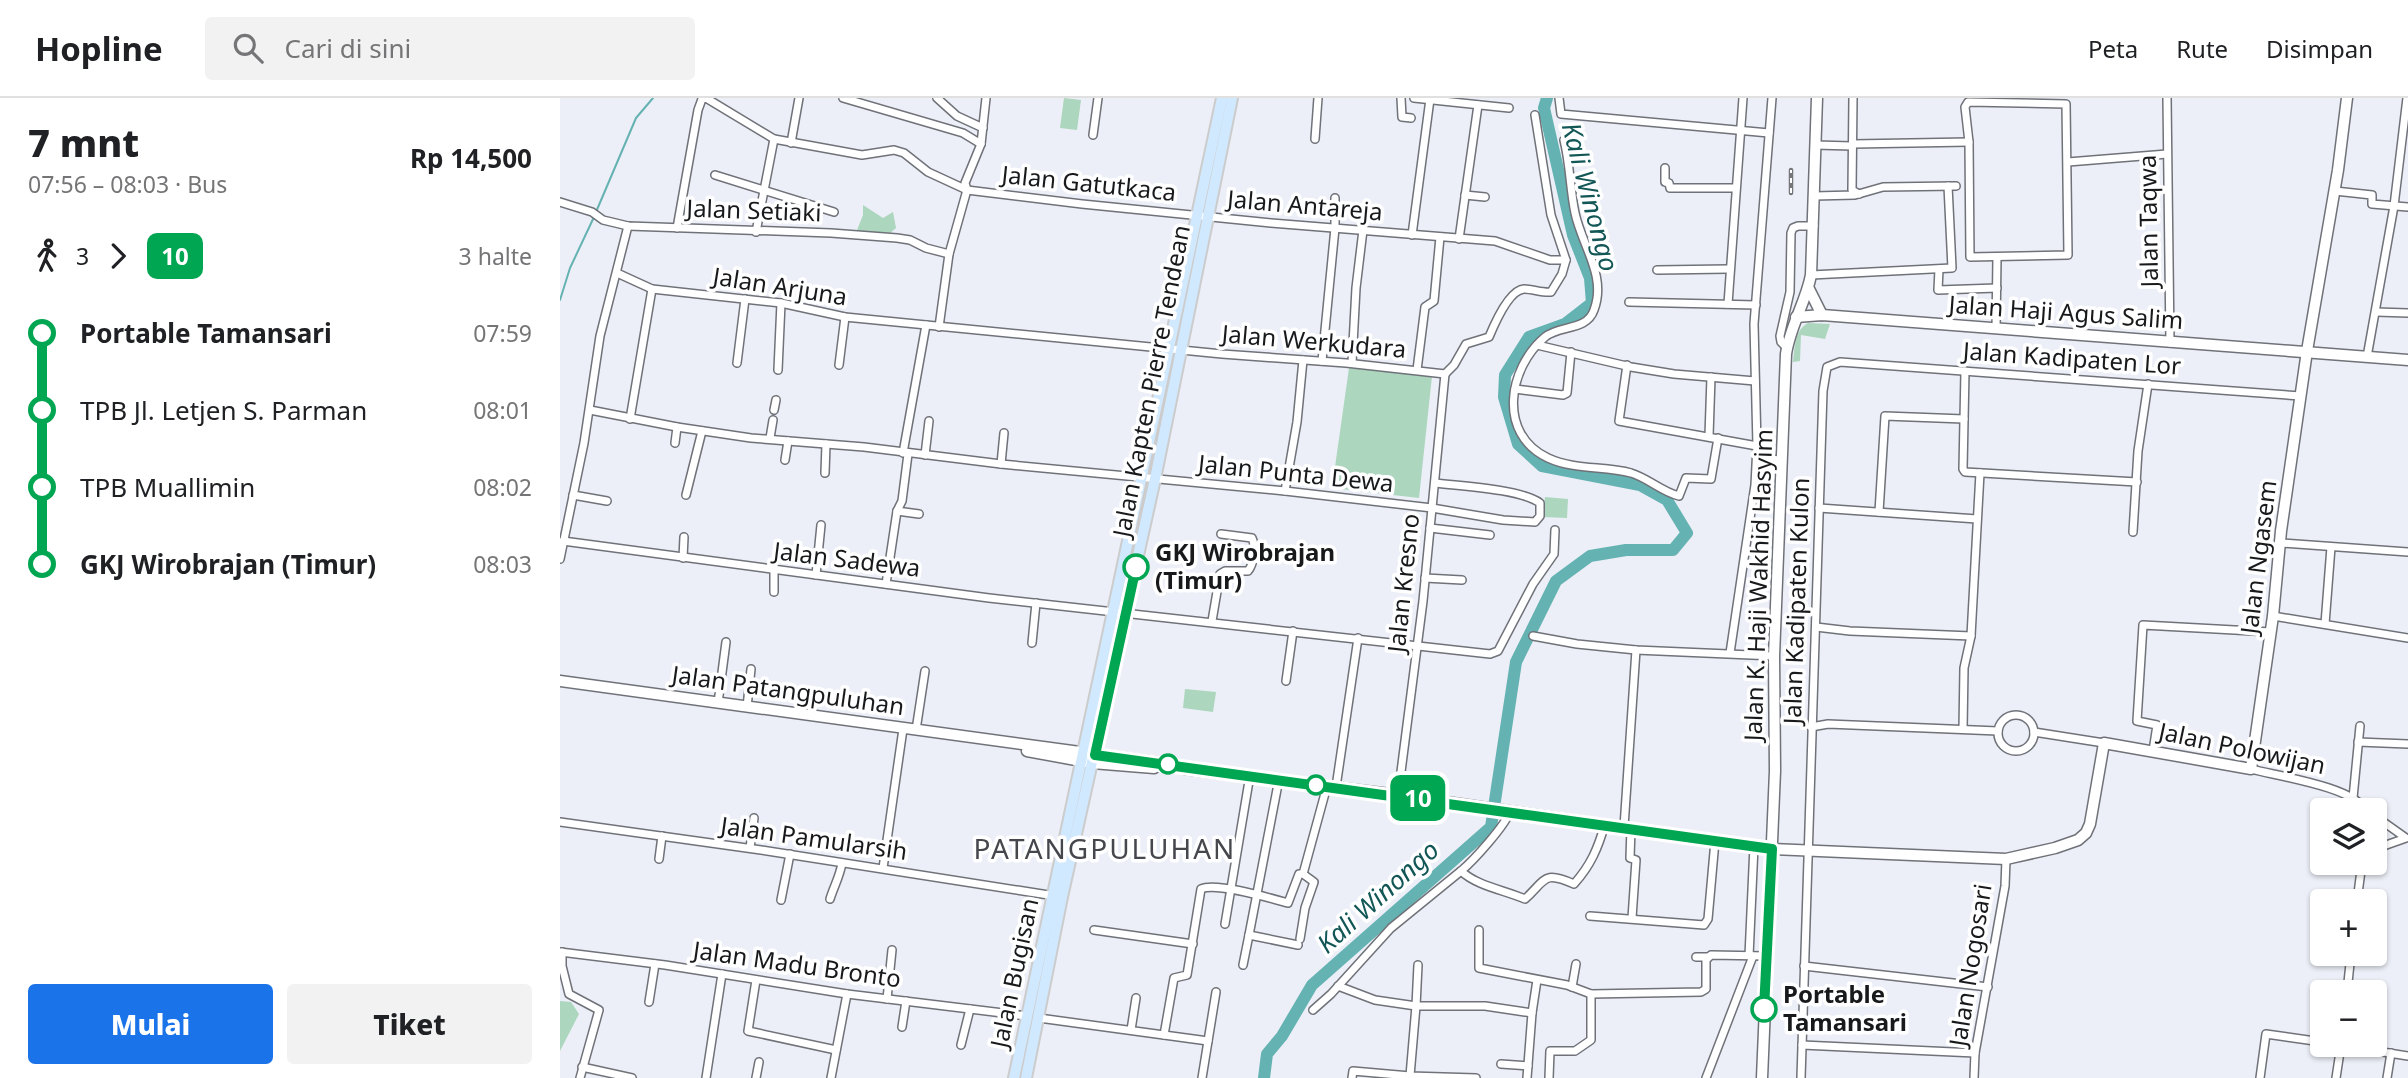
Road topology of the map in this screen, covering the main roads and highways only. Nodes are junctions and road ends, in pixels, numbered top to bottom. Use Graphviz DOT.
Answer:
graph roads {
  1 [pos="1222,98"];
  2 [pos="1232,98"];
  3 [pos="1202,216"];
  4 [pos="1175,348"];
  5 [pos="1088,758"];
  6 [pos="1033,1017"];
  7 [pos="1014,1078"];
  8 [pos="1026,1078"];
  1 -- 3 [label="main road, Jalan Kapten Pierre Tendean"];
  2 -- 3 [label="main road, Jalan Kapten Pierre Tendean"];
  3 -- 4 [label="main road, Jalan Kapten Pierre Tendean"];
  4 -- 5 [label="main road, Jalan Kapten Pierre Tendean"];
  4 -- 5 [label="main road, Jalan Kapten Pierre Tendean"];
  5 -- 6 [label="main road, Jalan Bugisan"];
  6 -- 7 [label="main road, Jalan Bugisan"];
  6 -- 8 [label="main road, Jalan Bugisan"];
}
